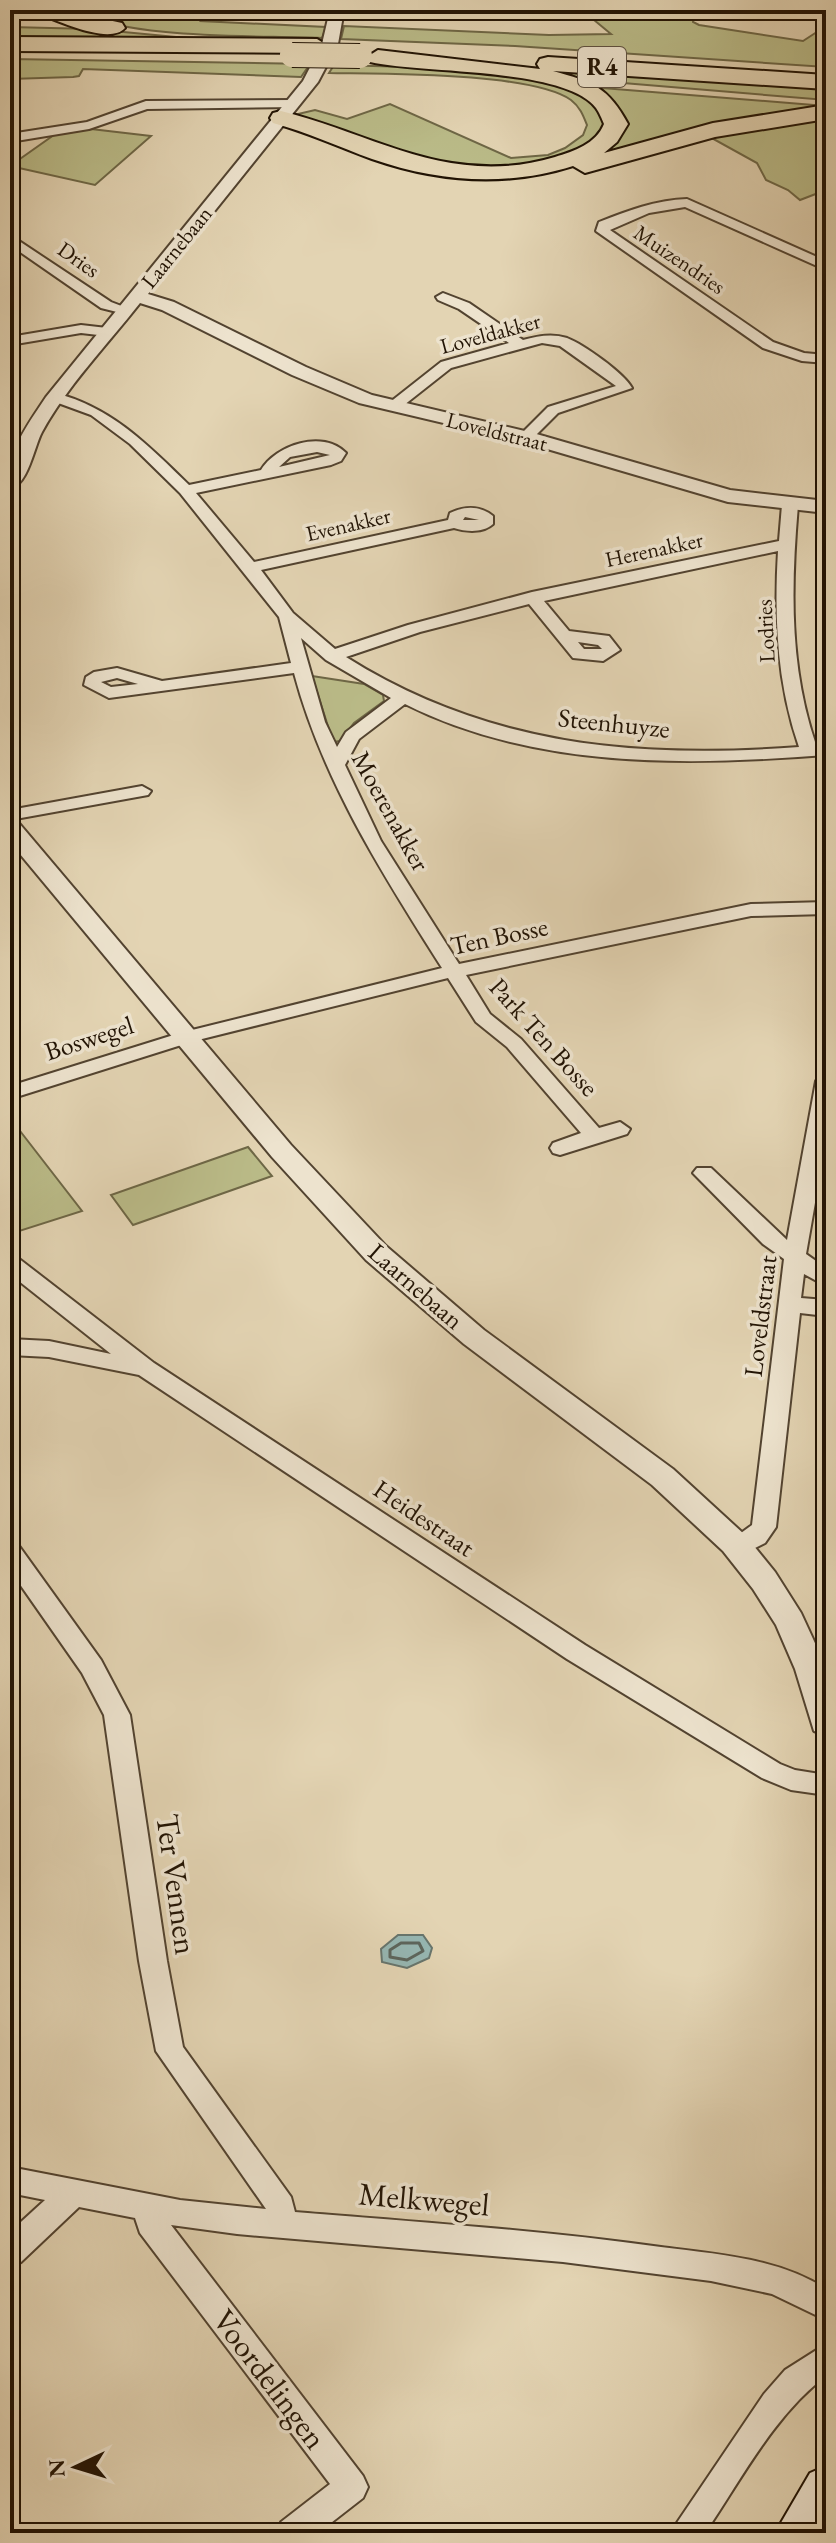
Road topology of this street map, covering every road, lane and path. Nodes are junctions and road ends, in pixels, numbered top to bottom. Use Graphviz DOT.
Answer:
graph roads {
  1 [pos="50,10"];
  2 [pos="337,10"];
  3 [pos="10,44"];
  4 [pos="317,46"];
  5 [pos="10,52"];
  6 [pos="367,54"];
  7 [pos="826,73"];
  8 [pos="826,82"];
  9 [pos="826,112"];
  10 [pos="282,117"];
  11 [pos="10,138"];
  12 [pos="10,239"];
  13 [pos="826,266"];
  14 [pos="443,297"];
  15 [pos="130,303"];
  16 [pos="107,332"];
  17 [pos="10,341"];
  18 [pos="520,344"];
  19 [pos="826,359"];
  20 [pos="50,404"];
  21 [pos="394,406"];
  22 [pos="526,437"];
  23 [pos="267,474"];
  24 [pos="10,483"];
  25 [pos="186,490"];
  26 [pos="790,505"];
  27 [pos="826,507"];
  28 [pos="455,523"];
  29 [pos="786,545"];
  30 [pos="249,568"];
  31 [pos="532,597"];
  32 [pos="287,617"];
  33 [pos="565,636"];
  34 [pos="332,656"];
  35 [pos="301,667"];
  36 [pos="162,686"];
  37 [pos="403,697"];
  38 [pos="818,751"];
  39 [pos="335,767"];
  40 [pos="142,791"];
  41 [pos="10,815"];
  42 [pos="10,827"];
  43 [pos="826,908"];
  44 [pos="455,971"];
  45 [pos="187,1037"];
  46 [pos="826,1081"];
  47 [pos="10,1093"];
  48 [pos="620,1129"];
  49 [pos="595,1136"];
  50 [pos="560,1148"];
  51 [pos="704,1173"];
  52 [pos="795,1257"];
  53 [pos="10,1263"];
  54 [pos="826,1279"];
  55 [pos="790,1304"];
  56 [pos="826,1308"];
  57 [pos="90,1325"];
  58 [pos="10,1347"];
  59 [pos="49,1349"];
  60 [pos="146,1369"];
  61 [pos="739,1547"];
  62 [pos="10,1552"];
  63 [pos="826,1722"];
  64 [pos="826,1785"];
  65 [pos="10,2180"];
  66 [pos="75,2191"];
  67 [pos="146,2207"];
  68 [pos="279,2223"];
  69 [pos="10,2252"];
  70 [pos="826,2306"];
  71 [pos="826,2358"];
  72 [pos="826,2489"];
  73 [pos="292,2533"];
  74 [pos="686,2533"];
  75 [pos="798,2533"];
  1 -- 4 [label="highway"];
  2 -- 10 [label="street, Laarnebaan"];
  3 -- 4 [label="highway, R4"];
  4 -- 6 [label="highway, R4"];
  5 -- 6 [label="highway, R4, bridge"];
  6 -- 7 [label="highway, R4"];
  6 -- 8 [label="highway, R4"];
  6 -- 10 [label="highway"];
  9 -- 10 [label="highway"];
  10 -- 11 [label="street"];
  10 -- 15 [label="street, Laarnebaan"];
  12 -- 15 [label="street, Dries"];
  13 -- 19 [label="street, Muizendries"];
  14 -- 18 [label="street"];
  15 -- 16 [label="street, Laarnebaan"];
  15 -- 21 [label="street, Loveldstraat"];
  16 -- 17 [label="street"];
  16 -- 20 [label="street, Laarnebaan"];
  18 -- 21 [label="street, Loveldakker"];
  18 -- 22 [label="street, Loveldakker"];
  20 -- 24 [label="street, Laarnebaan"];
  20 -- 25 [label="street, Moerenakker"];
  21 -- 22 [label="street, Loveldstraat"];
  22 -- 26 [label="street, Loveldstraat"];
  23 -- 25 [label="street"];
  25 -- 30 [label="street, Moerenakker"];
  26 -- 27 [label="street, Loveldstraat"];
  26 -- 29 [label="street, Lodries"];
  28 -- 30 [label="street, Evenakker"];
  29 -- 31 [label="street, Herenakker"];
  29 -- 38 [label="street, Lodries"];
  30 -- 32 [label="street, Moerenakker"];
  31 -- 33 [label="street"];
  31 -- 34 [label="street, Herenakker"];
  32 -- 34 [label="street, Steenhuyze"];
  32 -- 35 [label="street, Moerenakker"];
  34 -- 37 [label="street, Steenhuyze"];
  35 -- 36 [label="street"];
  35 -- 39 [label="street, Moerenakker"];
  37 -- 38 [label="street, Steenhuyze"];
  37 -- 39 [label="street"];
  39 -- 44 [label="street, Moerenakker"];
  40 -- 41 [label="street"];
  42 -- 45 [label="street, Laarnebaan"];
  43 -- 44 [label="street, Ten Bosse"];
  44 -- 45 [label="street, Ten Bosse"];
  44 -- 49 [label="street, Park Ten Bosse"];
  45 -- 47 [label="street, Boswegel"];
  45 -- 61 [label="street, Laarnebaan"];
  46 -- 52 [label="street, Loveldstraat"];
  48 -- 49 [label="street, Park Ten Bosse"];
  49 -- 50 [label="street, Park Ten Bosse"];
  51 -- 52 [label="street"];
  52 -- 54 [label="street"];
  52 -- 55 [label="street, Loveldstraat"];
  53 -- 57 [label="street, Heidestraat"];
  55 -- 56 [label="street"];
  55 -- 61 [label="street, Loveldstraat"];
  57 -- 59 [label="street"];
  57 -- 60 [label="street, Heidestraat"];
  58 -- 59 [label="street"];
  59 -- 60 [label="street"];
  60 -- 64 [label="street, Heidestraat"];
  61 -- 63 [label="street, Laarnebaan"];
  62 -- 68 [label="street, Ter Vennen"];
  65 -- 66 [label="street, Melkwegel"];
  66 -- 67 [label="street, Melkwegel"];
  66 -- 69 [label="street"];
  67 -- 68 [label="street, Melkwegel"];
  67 -- 73 [label="street, Voordelingen"];
  68 -- 70 [label="street, Melkwegel"];
  71 -- 74 [label="street"];
  72 -- 75 [label="main road"];
}
